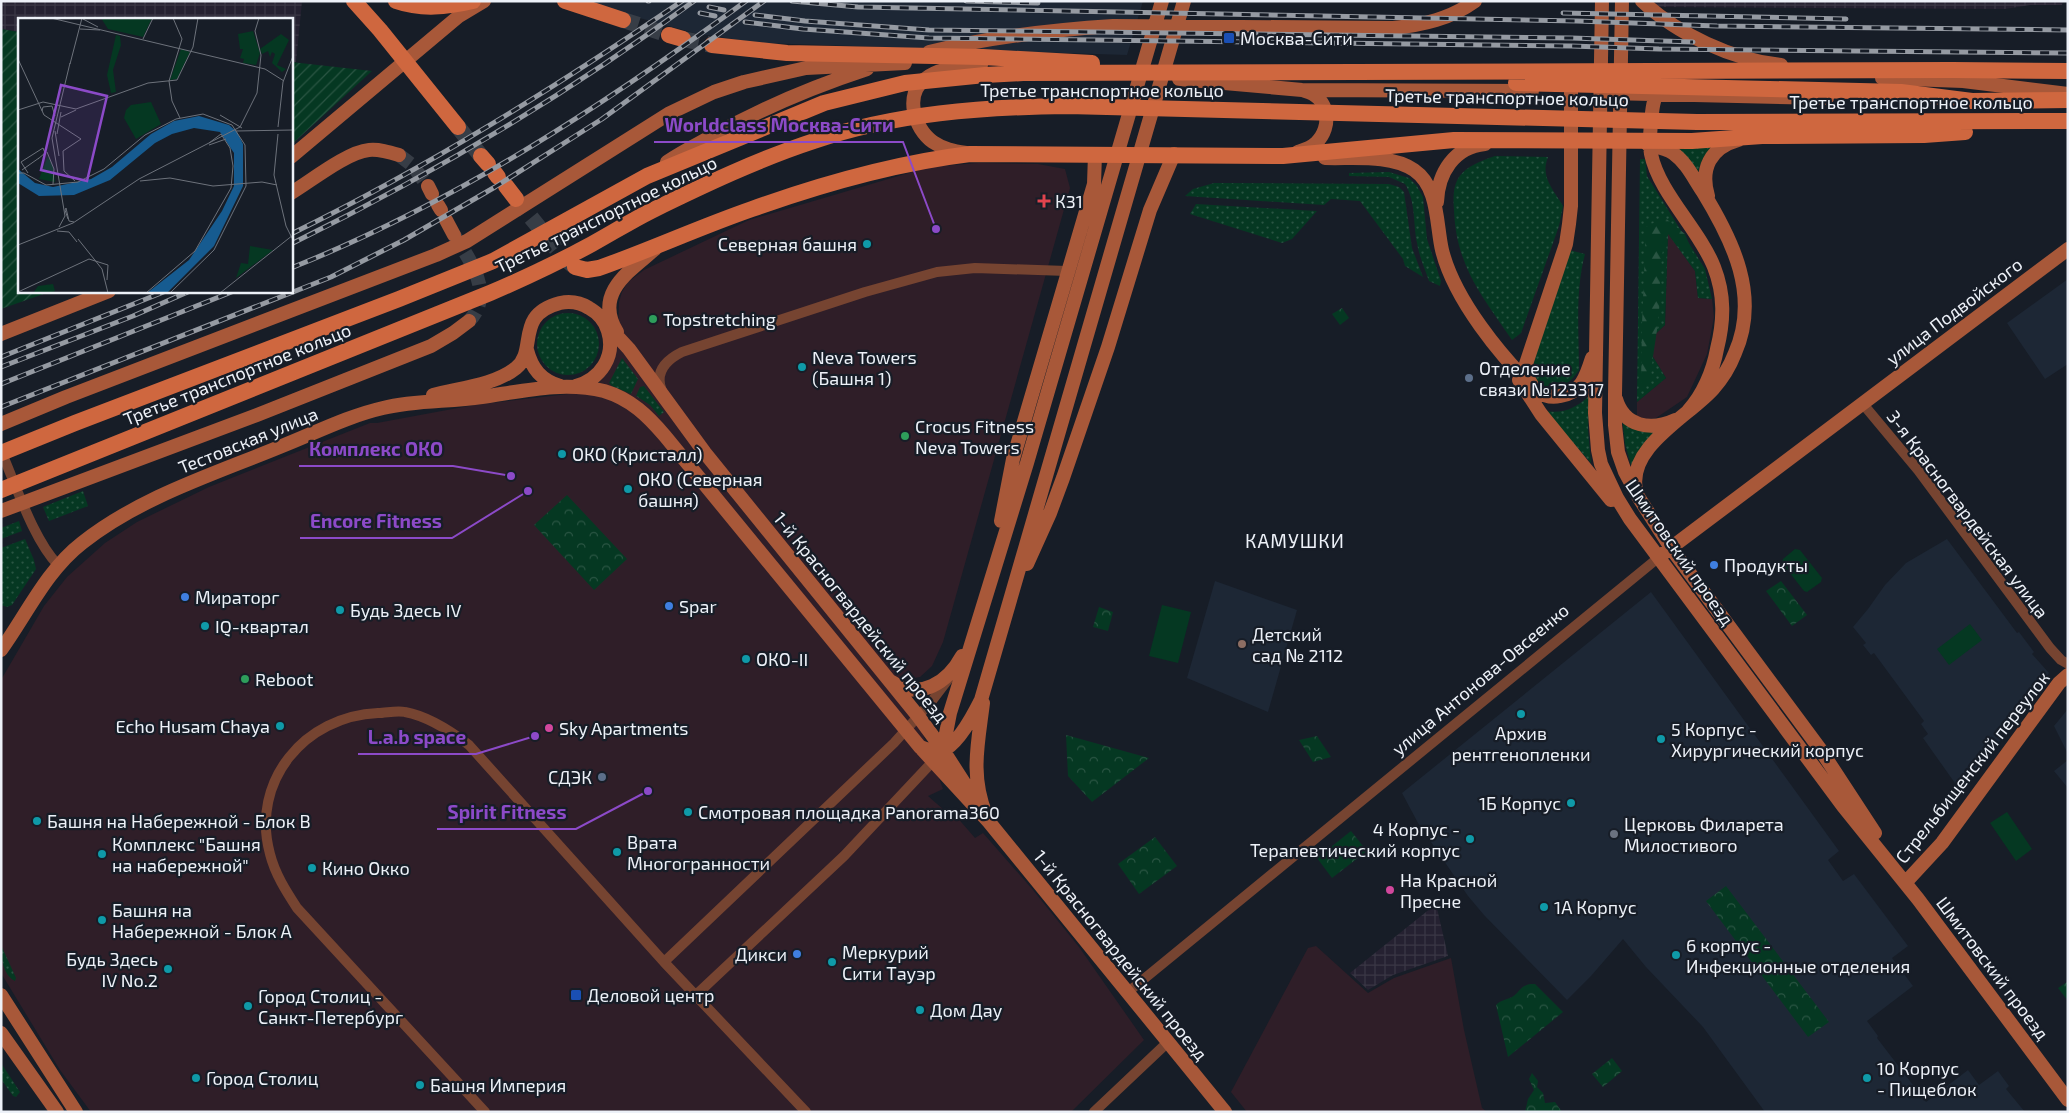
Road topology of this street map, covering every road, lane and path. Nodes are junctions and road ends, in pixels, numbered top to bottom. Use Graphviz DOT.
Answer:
graph roads {
  1 [pos="354,1"];
  2 [pos="396,1"];
  3 [pos="473,1"];
  4 [pos="484,1"];
  5 [pos="565,1"];
  6 [pos="1162,1"];
  7 [pos="1184,1"];
  8 [pos="1475,1"];
  9 [pos="1602,1"];
  10 [pos="1622,1"];
  11 [pos="1642,1"];
  12 [pos="622,20"];
  13 [pos="712,45"];
  14 [pos="982,61"];
  15 [pos="1189,70"];
  16 [pos="1849,70"];
  17 [pos="2068,71"];
  18 [pos="1543,87"];
  19 [pos="1302,90"];
  20 [pos="2068,94"];
  21 [pos="2068,100"];
  22 [pos="2047,121"];
  23 [pos="2068,121"];
  24 [pos="458,127"];
  25 [pos="1762,136"];
  26 [pos="1530,141"];
  27 [pos="1672,146"];
  28 [pos="970,154"];
  29 [pos="1095,154"];
  30 [pos="1174,154"];
  31 [pos="399,155"];
  32 [pos="292,156"];
  33 [pos="1283,156"];
  34 [pos="494,171"];
  35 [pos="647,176"];
  36 [pos="292,192"];
  37 [pos="516,199"];
  38 [pos="437,203"];
  39 [pos="1715,213"];
  40 [pos="1438,228"];
  41 [pos="454,235"];
  42 [pos="657,247"];
  43 [pos="2068,249"];
  44 [pos="575,267"];
  45 [pos="1067,271"];
  46 [pos="108,292"];
  47 [pos="470,321"];
  48 [pos="605,323"];
  49 [pos="1,334"];
  50 [pos="1596,343"];
  51 [pos="630,349"];
  52 [pos="526,350"];
  53 [pos="1503,354"];
  54 [pos="567,386"];
  55 [pos="1533,388"];
  56 [pos="1615,395"];
  57 [pos="667,401"];
  58 [pos="411,402"];
  59 [pos="1863,404"];
  60 [pos="1685,414"];
  61 [pos="1,424"];
  62 [pos="3,455"];
  63 [pos="1,490"];
  64 [pos="1639,498"];
  65 [pos="1,511"];
  66 [pos="1672,548"];
  67 [pos="1658,558"];
  68 [pos="58,565"];
  69 [pos="987,597"];
  70 [pos="1008,608"];
  71 [pos="977,629"];
  72 [pos="1,650"];
  73 [pos="2068,664"];
  74 [pos="955,669"];
  75 [pos="2068,675"];
  76 [pos="888,679"];
  77 [pos="986,688"];
  78 [pos="918,716"];
  79 [pos="906,729"];
  80 [pos="920,747"];
  81 [pos="943,750"];
  82 [pos="933,761"];
  83 [pos="944,773"];
  84 [pos="989,822"];
  85 [pos="1906,883"];
  86 [pos="664,962"];
  87 [pos="1128,992"];
  88 [pos="1,995"];
  89 [pos="696,995"];
  90 [pos="1,1032"];
  91 [pos="1168,1042"];
  92 [pos="2068,1100"];
  93 [pos="57,1112"];
  94 [pos="76,1112"];
  95 [pos="485,1112"];
  96 [pos="806,1112"];
  97 [pos="1094,1112"];
  98 [pos="1225,1112"];
  1 -- 24 [label="main road"];
  2 -- 3 [label="main road"];
  4 -- 32 [label="main road"];
  5 -- 12 [label="main road"];
  6 -- 69 [label="main road"];
  7 -- 70 [label="main road"];
  8 -- 35 [label="main road"];
  9 -- 50 [label="main road, Шмитовский проезд"];
  10 -- 56 [label="main road, Шмитовский проезд"];
  11 -- 16 [label="main road"];
  13 -- 14 [label="main road"];
  14 -- 15 [label="main road"];
  14 -- 19 [label="main road"];
  14 -- 28 [label="main road"];
  14 -- 61 [label="main road"];
  15 -- 18 [label="main road"];
  15 -- 55 [label="main road"];
  16 -- 17 [label="main road, Третье транспортное кольцо"];
  16 -- 35 [label="main road, Третье транспортное кольцо"];
  18 -- 19 [label="main road"];
  18 -- 21 [label="main road"];
  19 -- 33 [label="main road"];
  20 -- 60 [label="main road"];
  22 -- 23 [label="main road, Третье транспортное кольцо"];
  22 -- 25 [label="main road"];
  22 -- 63 [label="main road, Третье транспортное кольцо"];
  25 -- 27 [label="main road"];
  25 -- 39 [label="main road"];
  26 -- 27 [label="main road"];
  26 -- 33 [label="main road"];
  26 -- 40 [label="main road"];
  27 -- 39 [label="main road"];
  28 -- 29 [label="main road"];
  28 -- 42 [label="main road"];
  29 -- 30 [label="main road"];
  29 -- 45 [label="main road"];
  30 -- 33 [label="main road"];
  30 -- 70 [label="main road"];
  31 -- 36 [label="main road"];
  33 -- 40 [label="main road"];
  34 -- 37 [label="main road"];
  35 -- 62 [label="main road, Третье транспортное кольцо"];
  38 -- 41 [label="main road"];
  39 -- 60 [label="main road"];
  40 -- 53 [label="main road"];
  42 -- 44 [label="main road"];
  42 -- 51 [label="main road"];
  43 -- 59 [label="main road, улица Подвойского"];
  45 -- 57 [label="street"];
  45 -- 69 [label="main road"];
  46 -- 49 [label="main road"];
  47 -- 65 [label="main road"];
  48 -- 51 [label="main road, 1-й Красногвардейский проезд"];
  48 -- 52 [label="main road"];
  48 -- 54 [label="main road"];
  50 -- 55 [label="main road"];
  50 -- 67 [label="main road, Шмитовский проезд"];
  51 -- 57 [label="main road, 1-й Красногвардейский проезд"];
  52 -- 54 [label="main road"];
  52 -- 58 [label="main road"];
  53 -- 55 [label="main road"];
  53 -- 67 [label="main road"];
  54 -- 58 [label="main road, Тестовская улица"];
  54 -- 79 [label="main road, 1-й Красногвардейский проезд"];
  56 -- 60 [label="main road"];
  56 -- 64 [label="main road, Шмитовский проезд"];
  57 -- 76 [label="main road, 1-й Красногвардейский проезд"];
  58 -- 68 [label="main road, Тестовская улица"];
  59 -- 66 [label="main road, улица Антонова-Овсеенко"];
  59 -- 73 [label="street, 3-я Красногвардейская улица"];
  60 -- 64 [label="main road"];
  62 -- 68 [label="street"];
  64 -- 66 [label="main road, Шмитовский проезд"];
  66 -- 67 [label="main road, улица Антонова-Овсеенко"];
  66 -- 85 [label="main road, Шмитовский проезд"];
  67 -- 85 [label="main road, Шмитовский проезд"];
  67 -- 87 [label="street, улица Антонова-Овсеенко"];
  68 -- 72 [label="main road, Тестовская улица"];
  69 -- 71 [label="main road"];
  70 -- 77 [label="main road"];
  71 -- 74 [label="main road"];
  71 -- 81 [label="main road"];
  74 -- 76 [label="main road"];
  74 -- 78 [label="street"];
  75 -- 85 [label="main road, Стрельбищенский переулок"];
  76 -- 78 [label="main road, 1-й Красногвардейский проезд"];
  77 -- 81 [label="main road"];
  77 -- 84 [label="main road"];
  78 -- 79 [label="street"];
  78 -- 81 [label="main road, 1-й Красногвардейский проезд"];
  79 -- 80 [label="main road, 1-й Красногвардейский проезд"];
  79 -- 86 [label="street"];
  80 -- 81 [label="main road"];
  80 -- 82 [label="main road, 1-й Красногвардейский проезд"];
  81 -- 82 [label="street"];
  81 -- 83 [label="main road"];
  81 -- 84 [label="main road, 1-й Красногвардейский проезд"];
  82 -- 83 [label="main road, 1-й Красногвардейский проезд"];
  82 -- 89 [label="street"];
  83 -- 84 [label="main road, 1-й Красногвардейский проезд"];
  84 -- 87 [label="main road, 1-й Красногвардейский проезд"];
  85 -- 92 [label="main road, Шмитовский проезд"];
  86 -- 89 [label="street"];
  86 -- 95 [label="street"];
  87 -- 91 [label="main road, 1-й Красногвардейский проезд"];
  88 -- 94 [label="main road"];
  89 -- 96 [label="street"];
  90 -- 93 [label="main road"];
  91 -- 97 [label="street"];
  91 -- 98 [label="main road, 1-й Красногвардейский проезд"];
}
